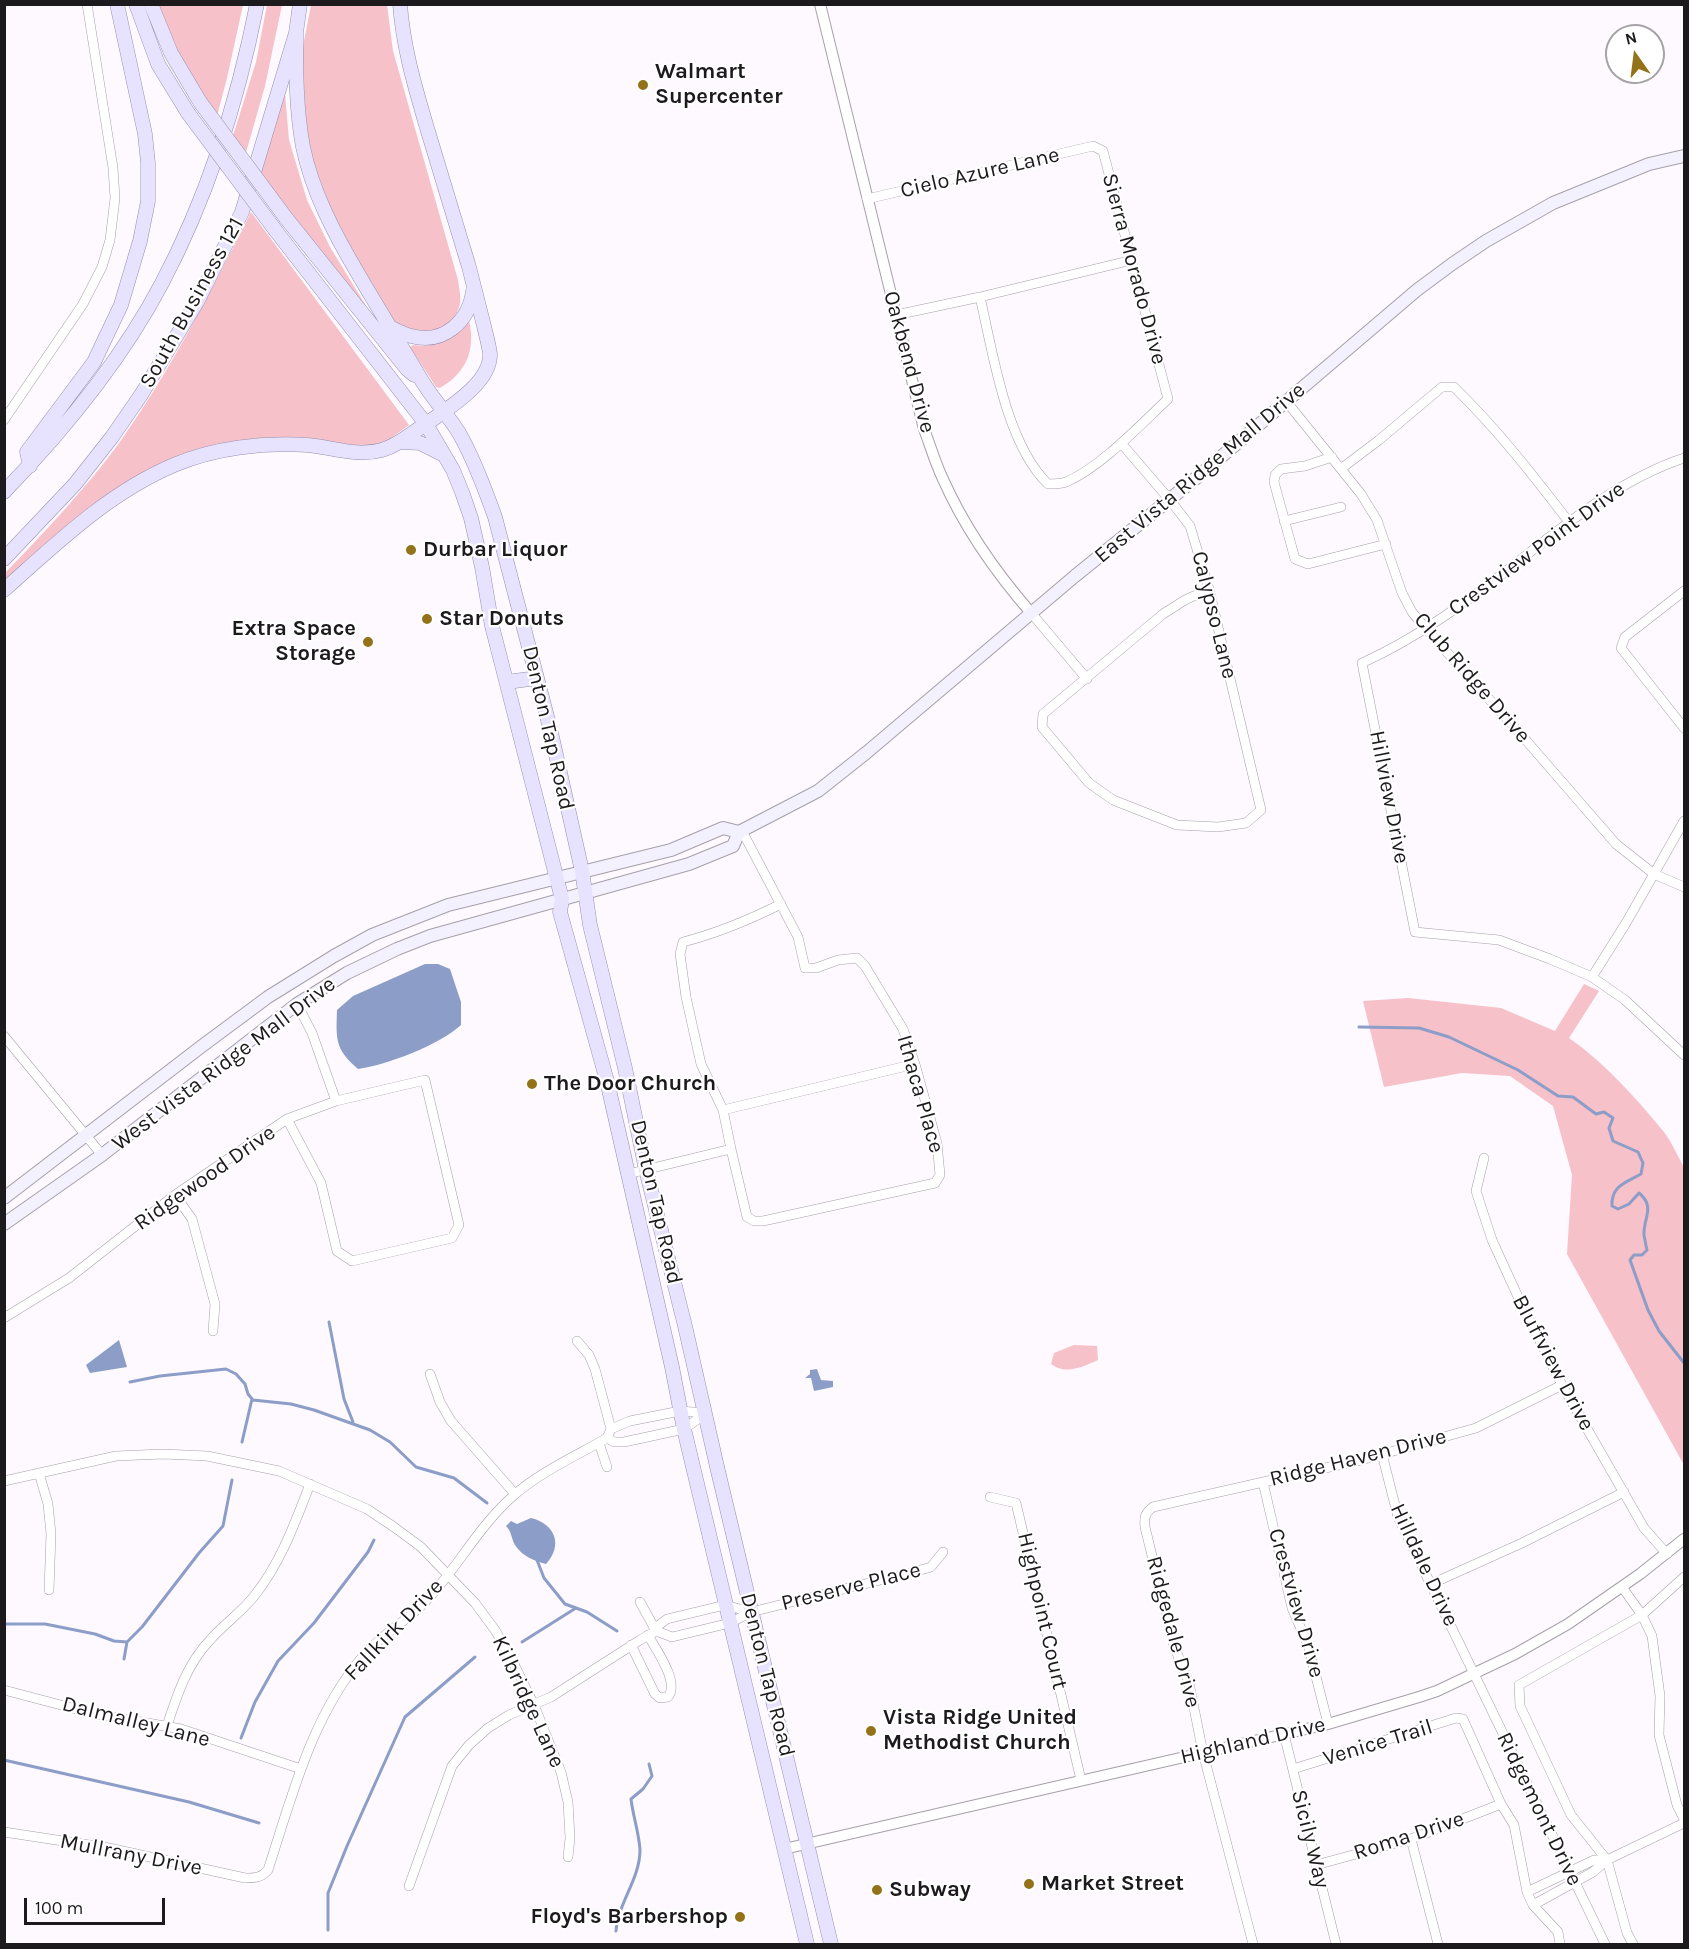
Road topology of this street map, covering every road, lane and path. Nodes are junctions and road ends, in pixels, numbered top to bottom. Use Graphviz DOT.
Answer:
graph roads {
  1 [pos="87,4"];
  2 [pos="117,4"];
  3 [pos="123,4"];
  4 [pos="136,4"];
  5 [pos="151,4"];
  6 [pos="257,4"];
  7 [pos="300,4"];
  8 [pos="400,4"];
  9 [pos="820,4"];
  10 [pos="123,33"];
  11 [pos="296,33"];
  12 [pos="1093,146"];
  13 [pos="1684,156"];
  14 [pos="867,200"];
  15 [pos="1132,260"];
  16 [pos="474,286"];
  17 [pos="980,297"];
  18 [pos="896,315"];
  19 [pos="389,327"];
  20 [pos="423,382"];
  21 [pos="473,386"];
  22 [pos="1286,401"];
  23 [pos="444,412"];
  24 [pos="4,420"];
  25 [pos="426,424"];
  26 [pos="457,431"];
  27 [pos="400,442"];
  28 [pos="1121,443"];
  29 [pos="445,456"];
  30 [pos="1332,457"];
  31 [pos="1684,458"];
  32 [pos="30,466"];
  33 [pos="1342,468"];
  34 [pos="4,492"];
  35 [pos="1170,500"];
  36 [pos="1341,507"];
  37 [pos="1284,521"];
  38 [pos="1569,522"];
  39 [pos="1386,544"];
  40 [pos="4,559"];
  41 [pos="1209,589"];
  42 [pos="4,590"];
  43 [pos="1684,591"];
  44 [pos="1032,614"];
  45 [pos="1426,629"];
  46 [pos="1362,663"];
  47 [pos="537,678"];
  48 [pos="1087,679"];
  49 [pos="507,682"];
  50 [pos="1684,728"];
  51 [pos="1684,821"];
  52 [pos="740,831"];
  53 [pos="582,871"];
  54 [pos="1654,874"];
  55 [pos="556,878"];
  56 [pos="1684,887"];
  57 [pos="585,893"];
  58 [pos="562,899"];
  59 [pos="781,904"];
  60 [pos="1592,977"];
  61 [pos="293,980"];
  62 [pos="297,1004"];
  63 [pos="4,1036"];
  64 [pos="1684,1054"];
  65 [pos="915,1064"];
  66 [pos="336,1101"];
  67 [pos="723,1110"];
  68 [pos="287,1119"];
  69 [pos="86,1137"];
  70 [pos="731,1149"];
  71 [pos="102,1155"];
  72 [pos="1484,1158"];
  73 [pos="646,1170"];
  74 [pos="628,1174"];
  75 [pos="175,1195"];
  76 [pos="4,1198"];
  77 [pos="4,1224"];
  78 [pos="4,1318"];
  79 [pos="213,1331"];
  80 [pos="577,1341"];
  81 [pos="430,1374"];
  82 [pos="1562,1385"];
  83 [pos="680,1411"];
  84 [pos="706,1413"];
  85 [pos="684,1429"];
  86 [pos="605,1437"];
  87 [pos="1382,1454"];
  88 [pos="607,1467"];
  89 [pos="39,1473"];
  90 [pos="4,1481"];
  91 [pos="1263,1482"];
  92 [pos="310,1484"];
  93 [pos="1624,1492"];
  94 [pos="515,1494"];
  95 [pos="990,1497"];
  96 [pos="1146,1512"];
  97 [pos="1684,1539"];
  98 [pos="943,1552"];
  99 [pos="1667,1554"];
  100 [pos="447,1575"];
  101 [pos="1684,1577"];
  102 [pos="1431,1584"];
  103 [pos="1622,1587"];
  104 [pos="50,1590"];
  105 [pos="640,1602"];
  106 [pos="725,1605"];
  107 [pos="751,1612"];
  108 [pos="1642,1615"];
  109 [pos="730,1623"];
  110 [pos="652,1633"];
  111 [pos="631,1646"];
  112 [pos="1474,1673"];
  113 [pos="4,1690"];
  114 [pos="534,1705"];
  115 [pos="1328,1724"];
  116 [pos="167,1726"];
  117 [pos="1284,1734"];
  118 [pos="1203,1753"];
  119 [pos="301,1769"];
  120 [pos="1293,1769"];
  121 [pos="1081,1780"];
  122 [pos="1501,1804"];
  123 [pos="1684,1821"];
  124 [pos="4,1832"];
  125 [pos="1411,1839"];
  126 [pos="807,1844"];
  127 [pos="784,1849"];
  128 [pos="568,1857"];
  129 [pos="1607,1860"];
  130 [pos="1316,1865"];
  131 [pos="1569,1872"];
  132 [pos="257,1878"];
  133 [pos="1574,1882"];
  134 [pos="409,1886"];
  135 [pos="1527,1892"];
  136 [pos="1533,1905"];
  137 [pos="802,1923"];
  138 [pos="807,1944"];
  139 [pos="813,1944"];
  140 [pos="831,1944"];
  141 [pos="1253,1944"];
  142 [pos="1336,1944"];
  143 [pos="1438,1944"];
  144 [pos="1560,1944"];
  145 [pos="1605,1944"];
  146 [pos="1633,1944"];
  1 -- 24 [label="street"];
  2 -- 10 [label="main road"];
  3 -- 10 [label="main road"];
  4 -- 25 [label="main road, Denton Tap Road, bridge"];
  5 -- 20 [label="main road, bridge"];
  6 -- 32 [label="main road, South Business 121"];
  7 -- 11 [label="main road, South Business 121"];
  8 -- 16 [label="main road"];
  9 -- 14 [label="street, Oakbend Drive"];
  10 -- 32 [label="main road"];
  11 -- 19 [label="main road"];
  11 -- 40 [label="main road, South Business 121"];
  12 -- 14 [label="street, Cielo Azure Lane"];
  12 -- 15 [label="street, Sierra Morado Drive"];
  13 -- 22 [label="main road, East Vista Ridge Mall Drive"];
  14 -- 18 [label="street, Oakbend Drive"];
  15 -- 17 [label="street"];
  15 -- 28 [label="street, Sierra Morado Drive"];
  16 -- 19 [label="main road"];
  16 -- 21 [label="main road"];
  17 -- 18 [label="street"];
  17 -- 28 [label="street"];
  18 -- 44 [label="street, Oakbend Drive"];
  19 -- 20 [label="main road"];
  20 -- 23 [label="main road, Denton Tap Road"];
  21 -- 23 [label="main road"];
  21 -- 26 [label="main road"];
  22 -- 30 [label="street, Club Ridge Drive"];
  22 -- 35 [label="main road, East Vista Ridge Mall Drive"];
  23 -- 25 [label="main road"];
  23 -- 26 [label="main road, Denton Tap Road"];
  25 -- 27 [label="main road"];
  25 -- 29 [label="main road, Denton Tap Road"];
  26 -- 47 [label="main road, Denton Tap Road"];
  27 -- 29 [label="main road"];
  27 -- 42 [label="main road"];
  28 -- 35 [label="street, Calypso Lane"];
  29 -- 49 [label="main road, Denton Tap Road"];
  30 -- 33 [label="street, Club Ridge Drive"];
  30 -- 37 [label="street"];
  31 -- 38 [label="street, Crestview Point Drive"];
  32 -- 34 [label="main road, South Business 121"];
  33 -- 38 [label="street"];
  33 -- 39 [label="street, Club Ridge Drive"];
  35 -- 41 [label="street, Calypso Lane"];
  35 -- 44 [label="main road, East Vista Ridge Mall Drive"];
  36 -- 37 [label="street"];
  37 -- 39 [label="street"];
  38 -- 45 [label="street, Crestview Point Drive"];
  39 -- 45 [label="street, Club Ridge Drive"];
  41 -- 48 [label="street"];
  41 -- 48 [label="street, Calypso Lane"];
  43 -- 50 [label="street"];
  44 -- 48 [label="street, Oakbend Drive"];
  44 -- 52 [label="main road, East Vista Ridge Mall Drive"];
  45 -- 46 [label="street, Crestview Point Drive"];
  45 -- 54 [label="street, Club Ridge Drive"];
  46 -- 60 [label="street, Hillview Drive"];
  47 -- 49 [label="main road"];
  47 -- 53 [label="main road, Denton Tap Road"];
  49 -- 55 [label="main road, Denton Tap Road"];
  51 -- 54 [label="street"];
  52 -- 53 [label="main road, East Vista Ridge Mall Drive"];
  52 -- 57 [label="main road, East Vista Ridge Mall Drive"];
  52 -- 59 [label="street, Ithaca Place"];
  53 -- 55 [label="main road, East Vista Ridge Mall Drive"];
  53 -- 57 [label="main road, Denton Tap Road"];
  54 -- 56 [label="street, Club Ridge Drive"];
  54 -- 60 [label="street"];
  55 -- 58 [label="main road, Denton Tap Road"];
  55 -- 61 [label="main road, West Vista Ridge Mall Drive"];
  57 -- 58 [label="main road, East Vista Ridge Mall Drive"];
  57 -- 73 [label="main road, Denton Tap Road"];
  58 -- 62 [label="main road, West Vista Ridge Mall Drive"];
  58 -- 74 [label="main road, Denton Tap Road"];
  59 -- 65 [label="street, Ithaca Place"];
  59 -- 67 [label="street, Ithaca Place"];
  60 -- 64 [label="street"];
  61 -- 62 [label="main road"];
  61 -- 69 [label="main road, West Vista Ridge Mall Drive"];
  62 -- 66 [label="street"];
  62 -- 71 [label="main road, West Vista Ridge Mall Drive"];
  63 -- 69 [label="street"];
  65 -- 67 [label="street"];
  65 -- 70 [label="street, Ithaca Place"];
  66 -- 68 [label="street, Ridgewood Drive"];
  66 -- 68 [label="street, Ridgewood Drive"];
  67 -- 70 [label="street, Ithaca Place"];
  68 -- 75 [label="street, Ridgewood Drive"];
  69 -- 71 [label="street"];
  69 -- 76 [label="main road, West Vista Ridge Mall Drive"];
  70 -- 73 [label="street"];
  71 -- 77 [label="main road, West Vista Ridge Mall Drive"];
  72 -- 82 [label="street, Bluffview Drive"];
  73 -- 74 [label="street"];
  73 -- 84 [label="main road, Denton Tap Road"];
  74 -- 83 [label="main road, Denton Tap Road"];
  75 -- 78 [label="street, Ridgewood Drive"];
  75 -- 79 [label="street"];
  80 -- 86 [label="street"];
  81 -- 94 [label="street"];
  82 -- 87 [label="street, Ridge Haven Drive"];
  82 -- 93 [label="street, Bluffview Drive"];
  83 -- 84 [label="street, Fallkirk Drive"];
  83 -- 85 [label="main road, Denton Tap Road"];
  83 -- 86 [label="street, Fallkirk Drive"];
  84 -- 85 [label="street"];
  84 -- 107 [label="main road, Denton Tap Road"];
  85 -- 86 [label="street"];
  85 -- 106 [label="main road, Denton Tap Road"];
  86 -- 88 [label="street"];
  86 -- 94 [label="street, Fallkirk Drive"];
  87 -- 91 [label="street, Ridge Haven Drive"];
  87 -- 102 [label="street, Hilldale Drive"];
  89 -- 90 [label="street, Kilbridge Lane"];
  89 -- 92 [label="street, Kilbridge Lane"];
  89 -- 104 [label="street"];
  91 -- 96 [label="street, Ridge Haven Drive"];
  91 -- 115 [label="street, Crestview Drive"];
  92 -- 100 [label="street, Kilbridge Lane"];
  92 -- 116 [label="street"];
  93 -- 99 [label="street, Bluffview Drive"];
  93 -- 102 [label="street"];
  94 -- 100 [label="street, Fallkirk Drive"];
  95 -- 121 [label="street, Highpoint Court"];
  96 -- 118 [label="street, Ridgedale Drive"];
  97 -- 99 [label="street, Highland Drive"];
  98 -- 107 [label="street, Preserve Place"];
  99 -- 103 [label="street, Highland Drive"];
  100 -- 114 [label="street, Kilbridge Lane"];
  100 -- 119 [label="street, Fallkirk Drive"];
  101 -- 108 [label="street"];
  102 -- 112 [label="street, Hilldale Drive"];
  103 -- 108 [label="street"];
  103 -- 112 [label="street, Highland Drive"];
  105 -- 110 [label="street"];
  106 -- 107 [label="street"];
  106 -- 109 [label="main road, Denton Tap Road"];
  106 -- 110 [label="street"];
  107 -- 109 [label="street, Preserve Place"];
  107 -- 126 [label="main road, Denton Tap Road"];
  108 -- 123 [label="street"];
  108 -- 129 [label="street"];
  109 -- 110 [label="street, Preserve Place"];
  109 -- 127 [label="main road, Denton Tap Road"];
  110 -- 111 [label="street"];
  110 -- 111 [label="street"];
  111 -- 114 [label="street"];
  112 -- 115 [label="street, Highland Drive"];
  112 -- 131 [label="street, Ridgemont Drive"];
  113 -- 116 [label="street, Dalmalley Lane"];
  114 -- 128 [label="street, Kilbridge Lane"];
  114 -- 134 [label="street"];
  115 -- 117 [label="street, Highland Drive"];
  116 -- 119 [label="street, Dalmalley Lane"];
  117 -- 118 [label="street, Highland Drive"];
  117 -- 120 [label="street, Sicily Way"];
  118 -- 121 [label="street, Highland Drive"];
  118 -- 141 [label="street, Ridgedale Drive"];
  119 -- 132 [label="street, Fallkirk Drive"];
  120 -- 122 [label="street, Venice Trail"];
  120 -- 130 [label="street, Sicily Way"];
  121 -- 126 [label="street, Highland Drive"];
  122 -- 125 [label="street, Roma Drive"];
  122 -- 135 [label="street"];
  123 -- 129 [label="street"];
  124 -- 132 [label="street, Mullrany Drive"];
  125 -- 130 [label="street, Roma Drive"];
  125 -- 143 [label="street"];
  126 -- 127 [label="street, Highland Drive"];
  126 -- 140 [label="main road, Denton Tap Road"];
  127 -- 137 [label="main road, Denton Tap Road"];
  129 -- 131 [label="street"];
  129 -- 133 [label="street"];
  129 -- 146 [label="street"];
  130 -- 142 [label="street, Sicily Way"];
  131 -- 133 [label="street, Ridgemont Drive"];
  131 -- 135 [label="street"];
  133 -- 136 [label="street"];
  133 -- 145 [label="street, Ridgemont Drive"];
  135 -- 136 [label="street"];
  136 -- 144 [label="street"];
  137 -- 138 [label="main road"];
  137 -- 139 [label="main road"];
}
